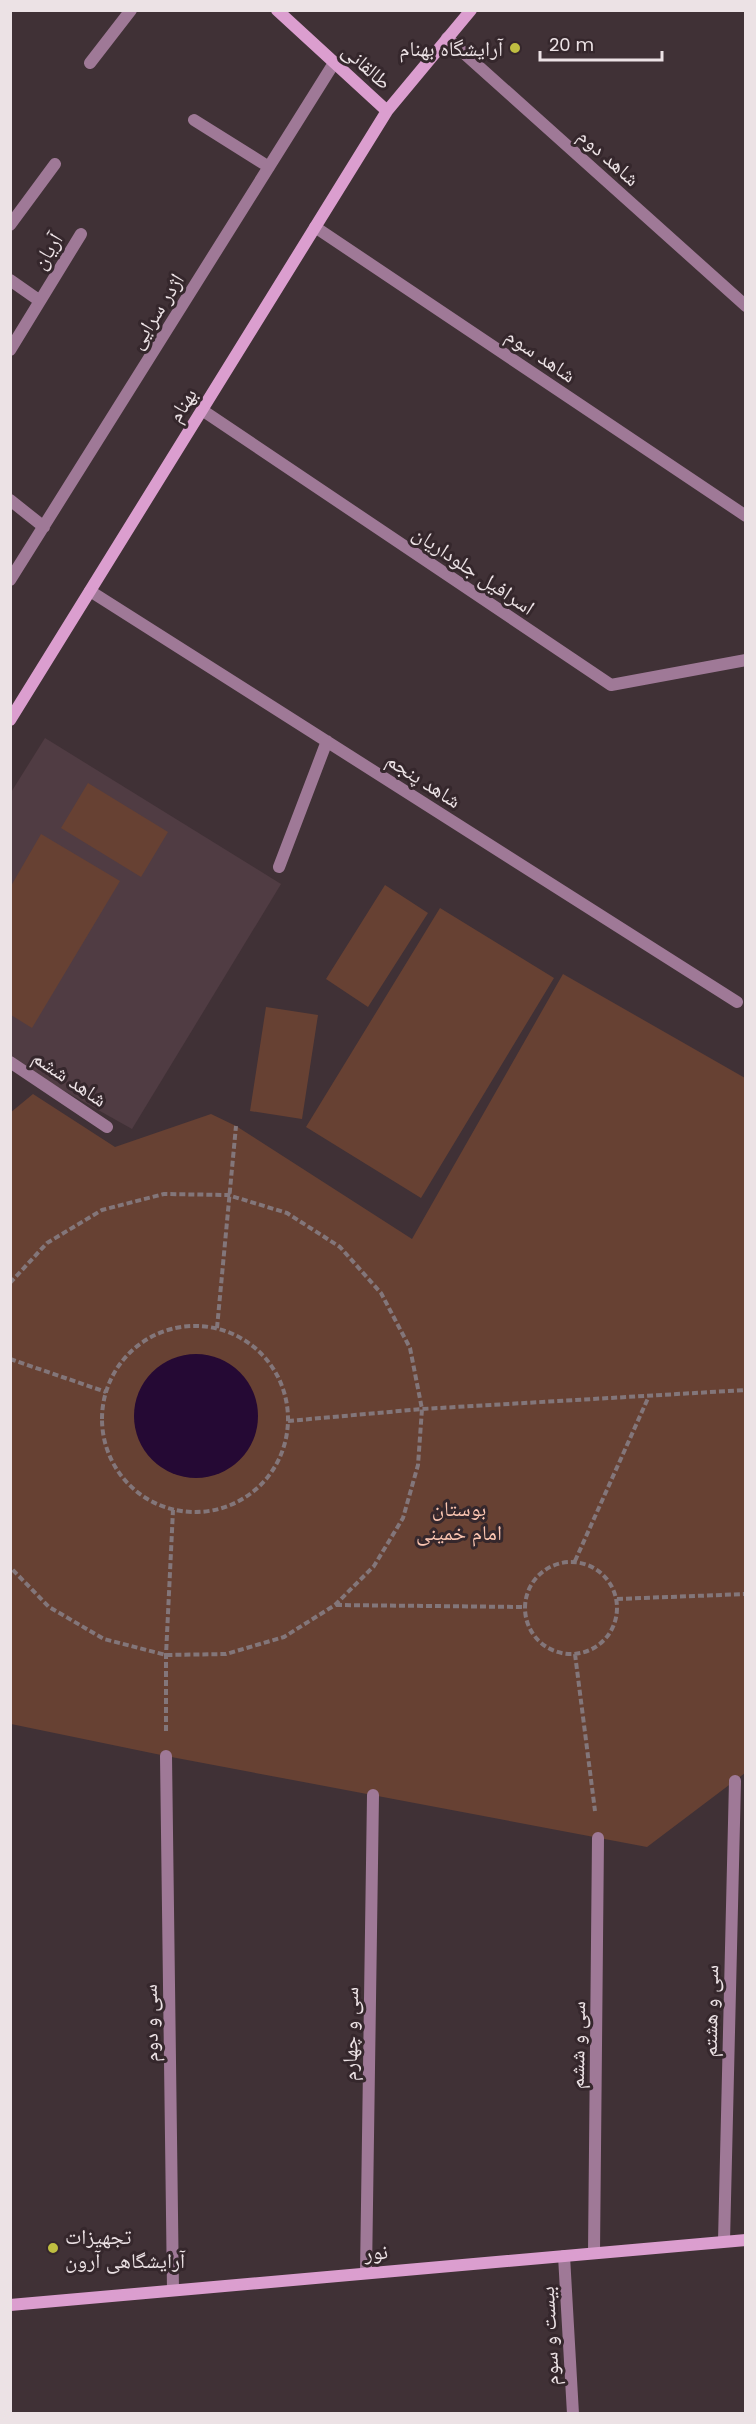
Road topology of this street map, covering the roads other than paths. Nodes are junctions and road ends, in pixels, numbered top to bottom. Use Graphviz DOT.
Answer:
graph roads {
  1 [pos="132,10"];
  2 [pos="277,10"];
  3 [pos="471,10"];
  4 [pos="447,38"];
  5 [pos="90,63"];
  6 [pos="334,63"];
  7 [pos="387,111"];
  8 [pos="194,120"];
  9 [pos="55,164"];
  10 [pos="269,166"];
  11 [pos="10,225"];
  12 [pos="315,227"];
  13 [pos="81,234"];
  14 [pos="10,280"];
  15 [pos="40,300"];
  16 [pos="746,306"];
  17 [pos="10,350"];
  18 [pos="202,410"];
  19 [pos="10,500"];
  20 [pos="746,516"];
  21 [pos="44,527"];
  22 [pos="10,580"];
  23 [pos="90,591"];
  24 [pos="746,660"];
  25 [pos="10,720"];
  26 [pos="327,741"];
  27 [pos="279,867"];
  28 [pos="737,1002"];
  29 [pos="10,1062"];
  30 [pos="107,1127"];
  31 [pos="166,1756"];
  32 [pos="735,1780"];
  33 [pos="373,1795"];
  34 [pos="598,1838"];
  35 [pos="746,2240"];
  36 [pos="724,2241"];
  37 [pos="594,2253"];
  38 [pos="564,2256"];
  39 [pos="366,2273"];
  40 [pos="173,2290"];
  41 [pos="10,2305"];
  42 [pos="573,2414"];
  1 -- 5 [label="street"];
  2 -- 6 [label="street, طالقانی"];
  3 -- 4 [label="street, طالقانی"];
  4 -- 7 [label="street, طالقانی"];
  4 -- 16 [label="street, شاهد دوم"];
  6 -- 7 [label="street, طالقانی"];
  6 -- 10 [label="street, اژدر سرایی"];
  7 -- 12 [label="street, بهنام"];
  8 -- 10 [label="street"];
  9 -- 11 [label="street"];
  10 -- 21 [label="street, اژدر سرایی"];
  12 -- 18 [label="street, بهنام"];
  12 -- 20 [label="street, شاهد سوم"];
  13 -- 15 [label="street, آریان"];
  14 -- 15 [label="street"];
  15 -- 17 [label="street, آریان"];
  18 -- 23 [label="street, بهنام"];
  18 -- 24 [label="street, اسرافیل جلوداریان"];
  19 -- 21 [label="street"];
  21 -- 22 [label="street, اژدر سرایی"];
  23 -- 25 [label="street, بهنام"];
  23 -- 26 [label="street, شاهد پنجم"];
  26 -- 27 [label="street"];
  26 -- 28 [label="street, شاهد پنجم"];
  29 -- 30 [label="street, شاهد ششم"];
  31 -- 40 [label="street, سی و دوم"];
  32 -- 36 [label="street, سی و هشتم"];
  33 -- 39 [label="street, سی و چهارم"];
  34 -- 37 [label="street, سی و ششم"];
  35 -- 36 [label="street, نور"];
  36 -- 37 [label="street, نور"];
  37 -- 38 [label="street, نور"];
  38 -- 39 [label="street, نور"];
  38 -- 42 [label="street, بیست و سوم"];
  39 -- 40 [label="street, نور"];
  40 -- 41 [label="street, نور"];
}
